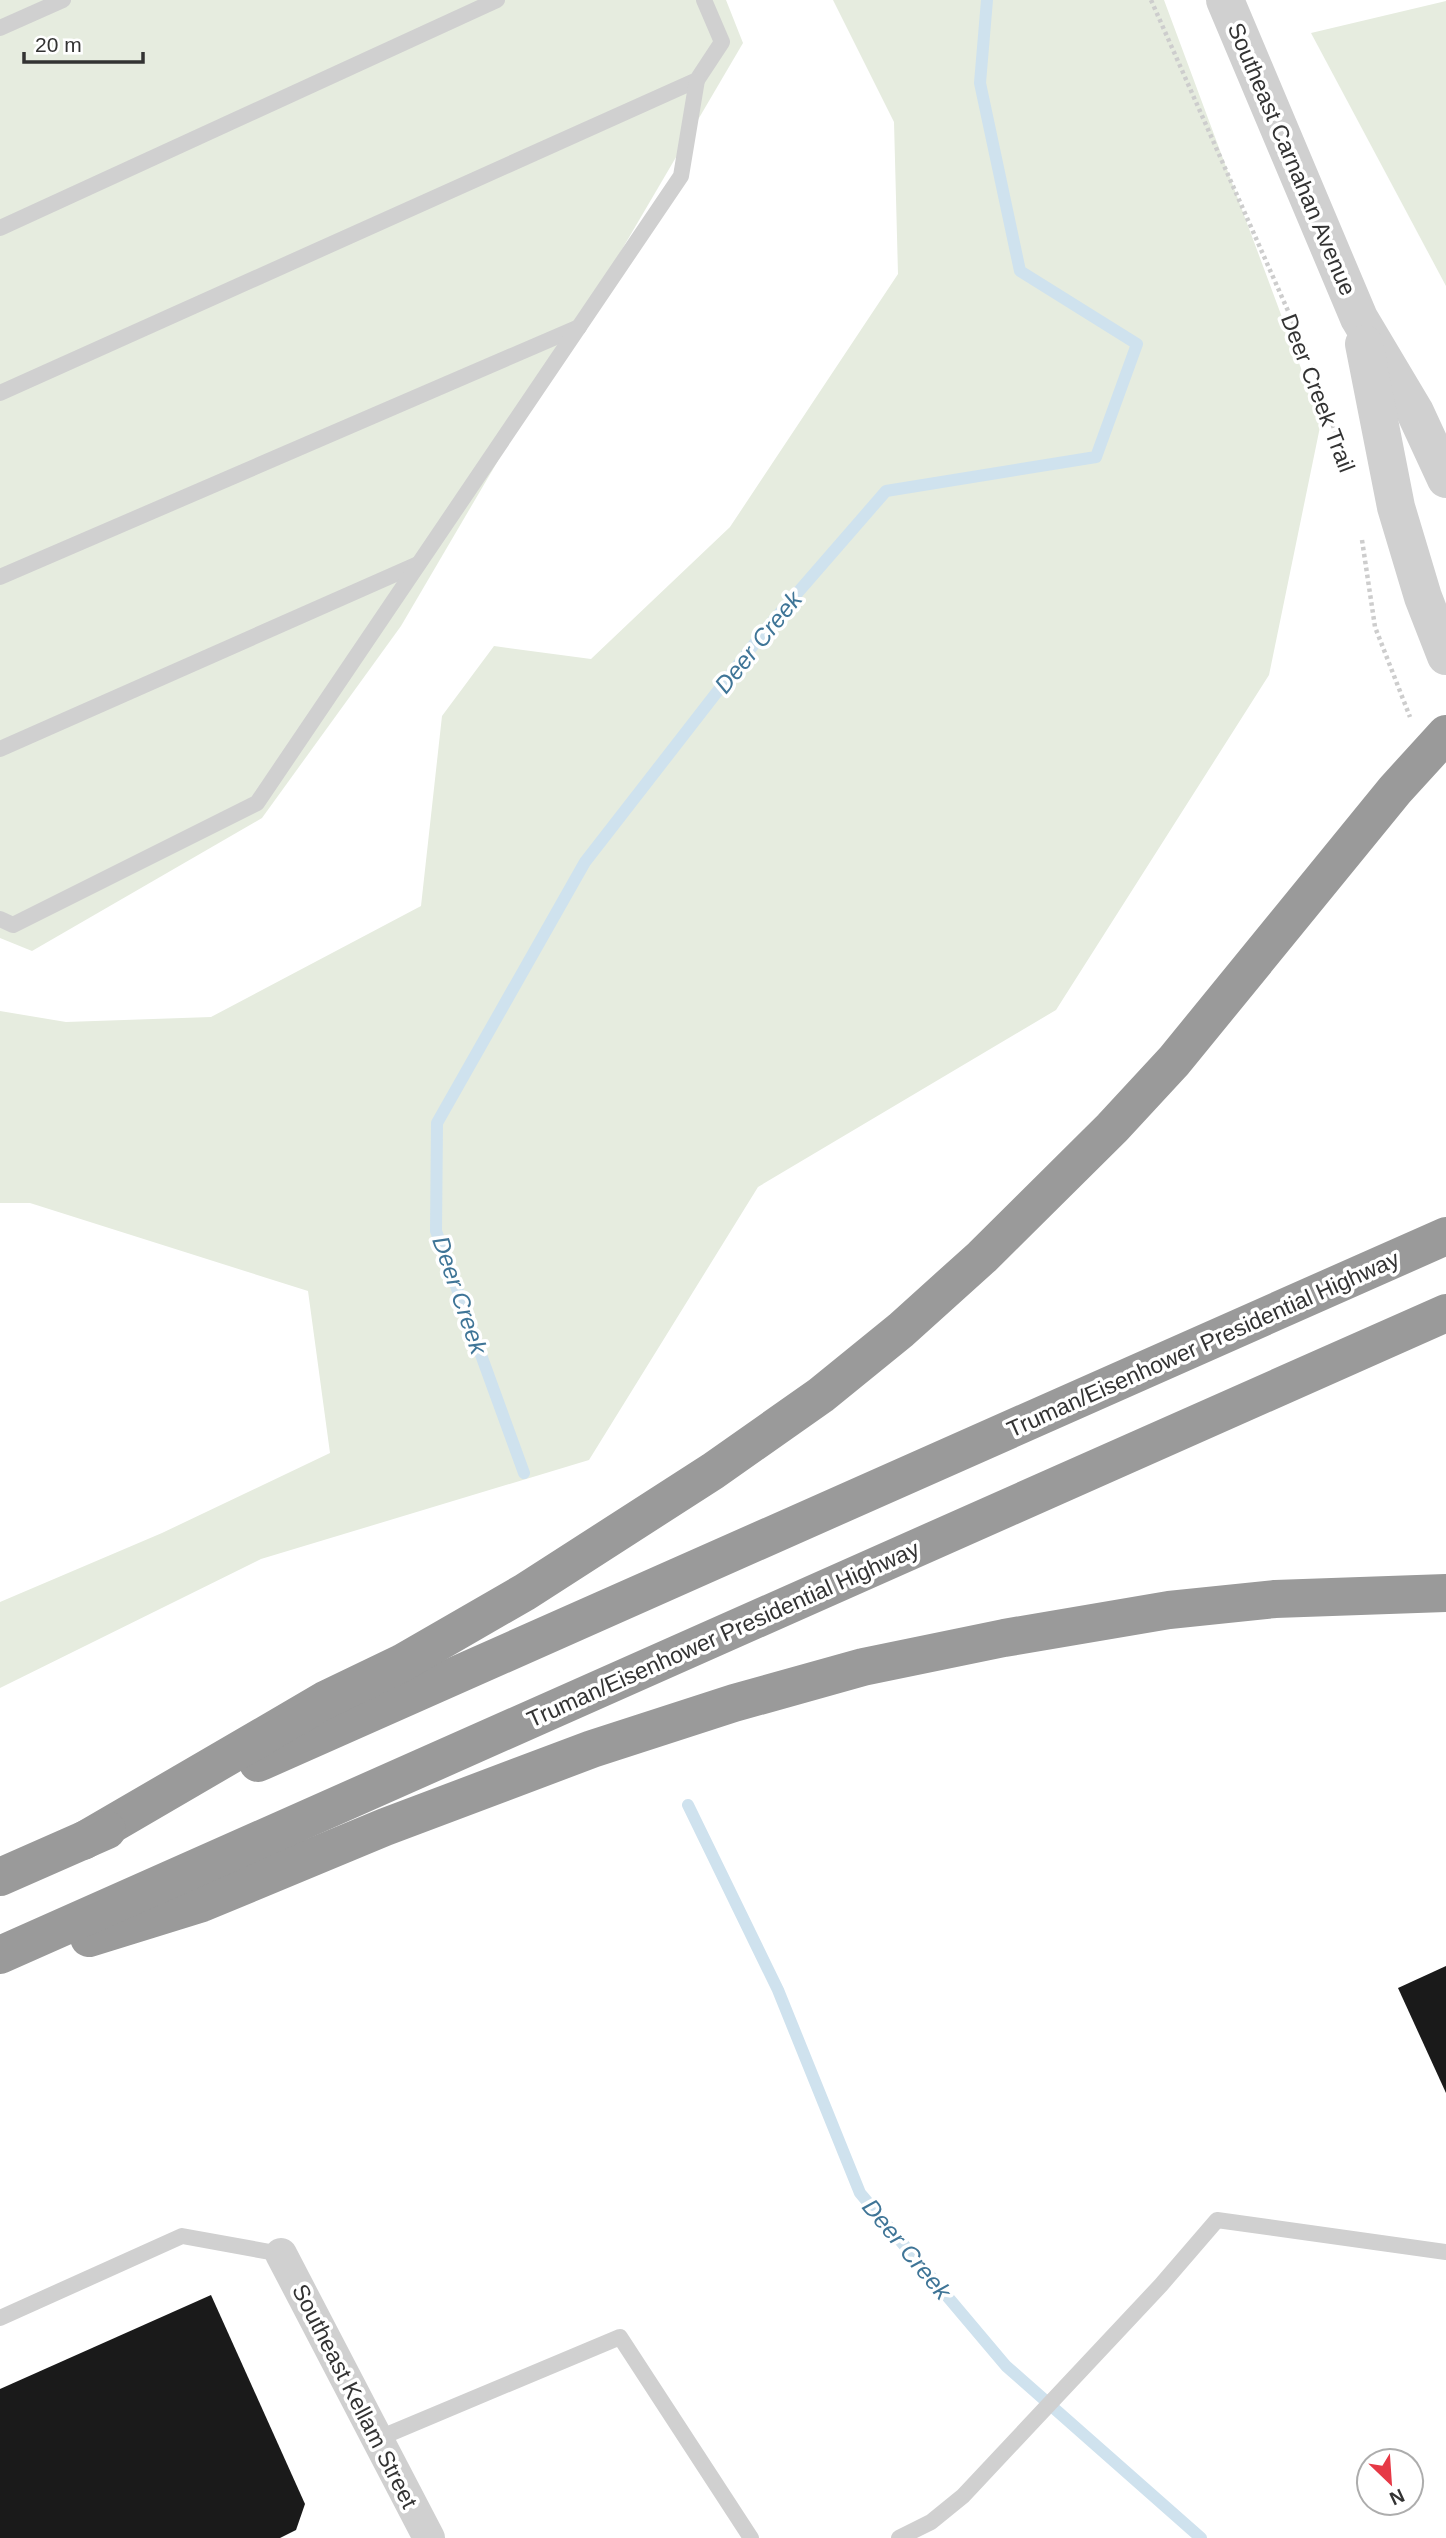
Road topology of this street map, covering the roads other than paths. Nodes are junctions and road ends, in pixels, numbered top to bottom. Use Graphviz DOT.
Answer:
graph roads {
  1 [pos="63,0"];
  2 [pos="497,0"];
  3 [pos="704,0"];
  4 [pos="1225,0"];
  5 [pos="0,28"];
  6 [pos="697,80"];
  7 [pos="0,228"];
  8 [pos="1359,318"];
  9 [pos="579,327"];
  10 [pos="0,393"];
  11 [pos="1446,479"];
  12 [pos="418,564"];
  13 [pos="0,576"];
  14 [pos="1446,656"];
  15 [pos="1436,744"];
  16 [pos="0,749"];
  17 [pos="0,919"];
  18 [pos="1446,1236"];
  19 [pos="1446,1313"];
  20 [pos="1446,1593"];
  21 [pos="83,1841"];
  22 [pos="0,1877"];
  23 [pos="0,1955"];
  24 [pos="0,1965"];
  25 [pos="1446,2252"];
  26 [pos="281,2254"];
  27 [pos="0,2318"];
  28 [pos="377,2439"];
  29 [pos="429,2538"];
  30 [pos="751,2538"];
  31 [pos="899,2538"];
  1 -- 5 [label="lane"];
  2 -- 7 [label="lane"];
  3 -- 6 [label="lane"];
  4 -- 8 [label="street, Southeast Carnahan Avenue"];
  6 -- 9 [label="lane"];
  6 -- 10 [label="lane"];
  8 -- 11 [label="street, Southeast Carnahan Avenue"];
  8 -- 14 [label="street, Southeast Carnahan Avenue"];
  9 -- 12 [label="lane"];
  9 -- 13 [label="lane"];
  12 -- 16 [label="lane"];
  12 -- 17 [label="lane"];
  15 -- 21 [label="highway"];
  18 -- 21 [label="highway, Truman/Eisenhower Presidential Highway"];
  19 -- 23 [label="highway, Truman/Eisenhower Presidential Highway"];
  20 -- 24 [label="highway"];
  21 -- 22 [label="highway, Truman/Eisenhower Presidential Highway"];
  25 -- 31 [label="lane"];
  26 -- 27 [label="lane"];
  26 -- 28 [label="street, Southeast Kellam Street"];
  28 -- 29 [label="street, Southeast Kellam Street"];
  28 -- 30 [label="lane"];
}
